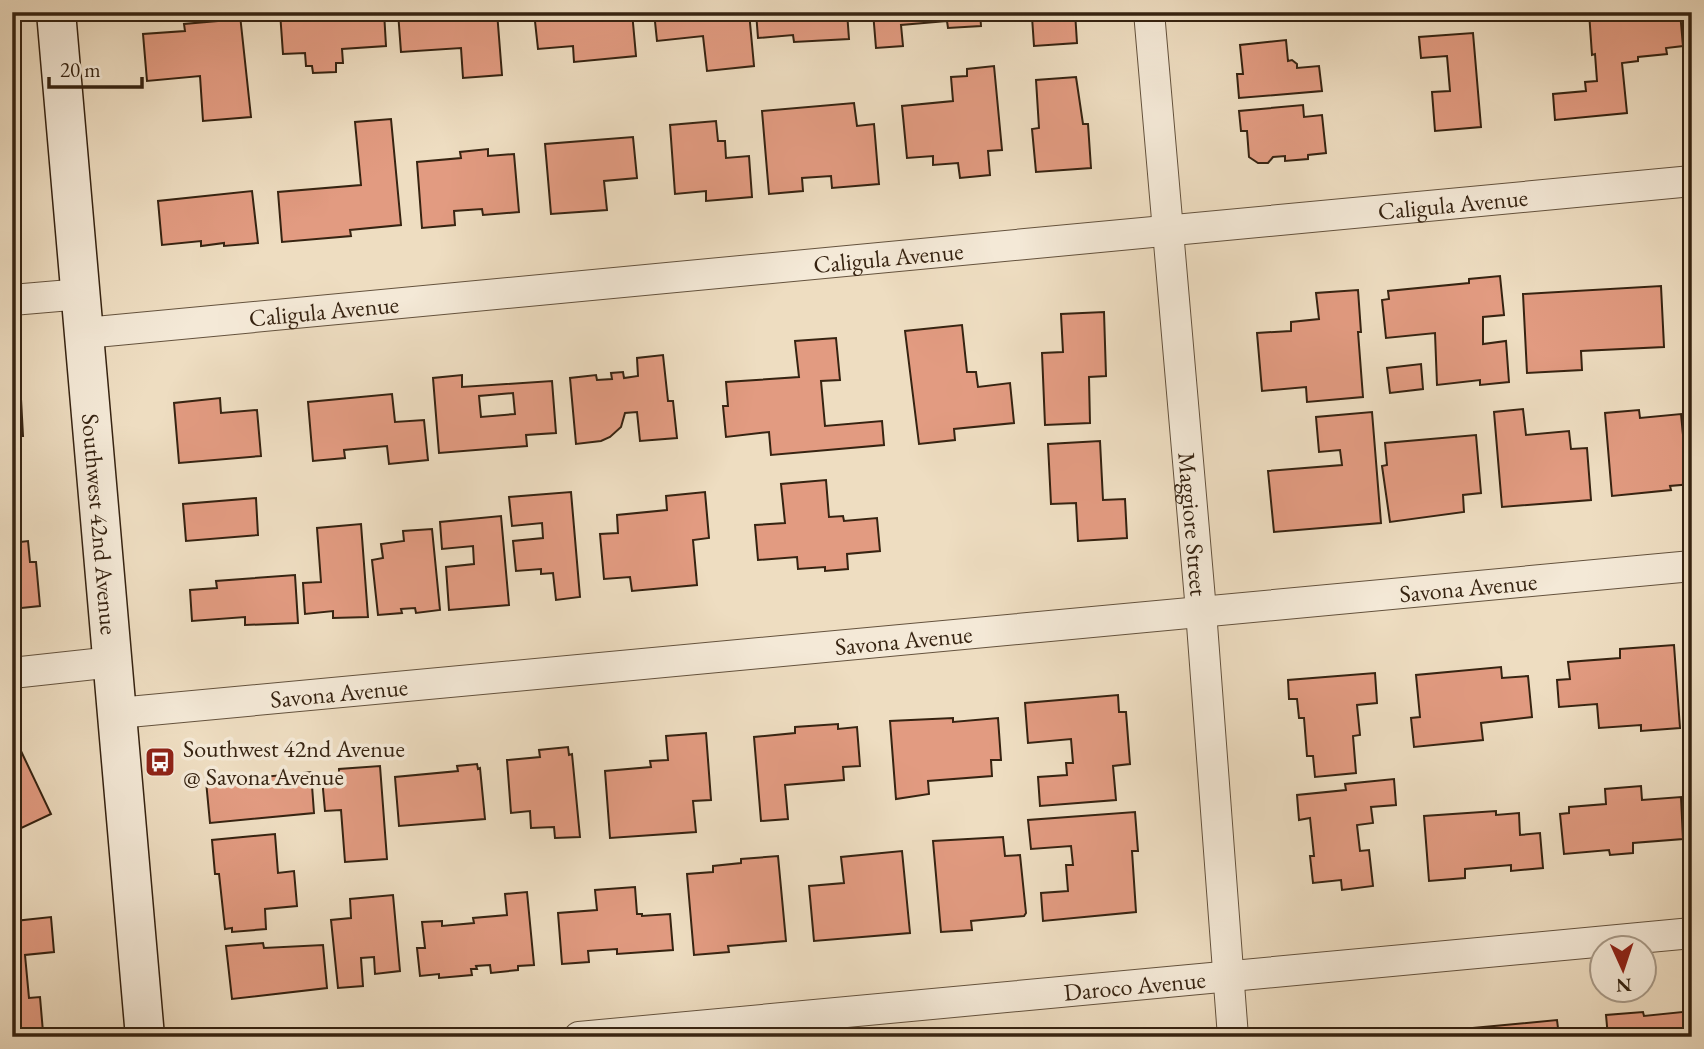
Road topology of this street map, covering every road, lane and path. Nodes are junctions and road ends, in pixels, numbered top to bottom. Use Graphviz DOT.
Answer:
graph roads {
  1 [pos="56,12"];
  2 [pos="1149,12"];
  3 [pos="1692,181"];
  4 [pos="1168,231"];
  5 [pos="82,294"];
  6 [pos="12,300"];
  7 [pos="85,333"];
  8 [pos="1692,566"];
  9 [pos="1200,611"];
  10 [pos="113,662"];
  11 [pos="12,673"];
  12 [pos="117,713"];
  13 [pos="1692,933"];
  14 [pos="1228,976"];
  15 [pos="145,1037"];
  16 [pos="579,1037"];
  17 [pos="1233,1037"];
  1 -- 5 [label="main road, Southwest 42nd Avenue"];
  2 -- 4 [label="street, Maggiore Street"];
  3 -- 4 [label="street, Caligula Avenue"];
  4 -- 7 [label="street, Caligula Avenue"];
  4 -- 9 [label="street, Maggiore Street"];
  5 -- 6 [label="street"];
  5 -- 7 [label="main road, Southwest 42nd Avenue"];
  7 -- 10 [label="main road, Southwest 42nd Avenue"];
  8 -- 9 [label="street, Savona Avenue"];
  9 -- 12 [label="street, Savona Avenue"];
  9 -- 14 [label="street, Maggiore Street"];
  10 -- 11 [label="street"];
  10 -- 12 [label="main road, Southwest 42nd Avenue"];
  12 -- 15 [label="main road, Southwest 42nd Avenue"];
  13 -- 14 [label="street, Daroco Avenue"];
  14 -- 16 [label="street, Daroco Avenue"];
  14 -- 17 [label="street, Maggiore Street"];
}
